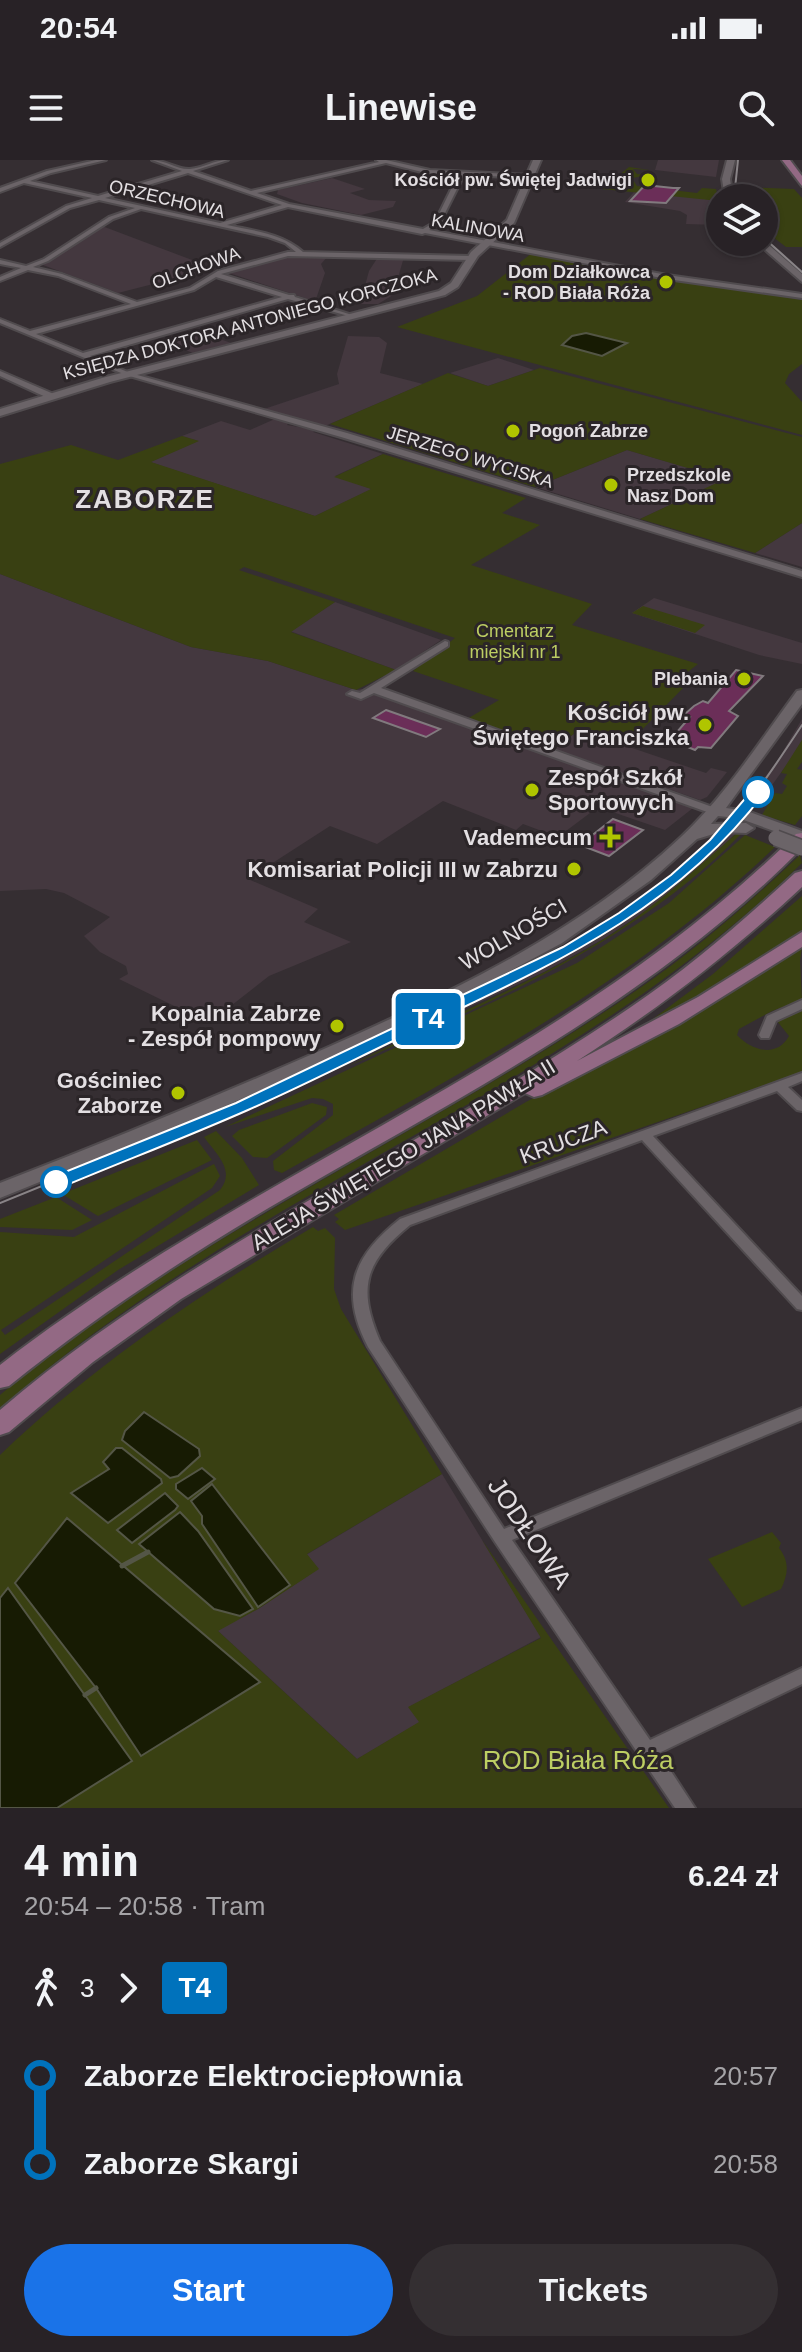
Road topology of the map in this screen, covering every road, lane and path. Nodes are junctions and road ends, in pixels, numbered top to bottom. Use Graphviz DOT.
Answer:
graph roads {
  1 [pos="103,160"];
  2 [pos="155,160"];
  3 [pos="225,160"];
  4 [pos="537,160"];
  5 [pos="786,160"];
  6 [pos="382,161"];
  7 [pos="728,162"];
  8 [pos="186,170"];
  9 [pos="462,173"];
  10 [pos="530,177"];
  11 [pos="23,181"];
  12 [pos="802,183"];
  13 [pos="726,184"];
  14 [pos="0,190"];
  15 [pos="252,192"];
  16 [pos="97,198"];
  17 [pos="288,205"];
  18 [pos="142,208"];
  19 [pos="220,225"];
  20 [pos="422,232"];
  21 [pos="486,244"];
  22 [pos="0,245"];
  23 [pos="300,253"];
  24 [pos="776,256"];
  25 [pos="470,258"];
  26 [pos="0,262"];
  27 [pos="29,268"];
  28 [pos="214,275"];
  29 [pos="0,279"];
  30 [pos="802,279"];
  31 [pos="292,296"];
  32 [pos="802,296"];
  33 [pos="137,304"];
  34 [pos="350,316"];
  35 [pos="0,321"];
  36 [pos="31,333"];
  37 [pos="84,355"];
  38 [pos="0,373"];
  39 [pos="128,374"];
  40 [pos="53,397"];
  41 [pos="0,413"];
  42 [pos="802,574"];
  43 [pos="445,644"];
  44 [pos="373,689"];
  45 [pos="352,694"];
  46 [pos="802,694"];
  47 [pos="727,796"];
  48 [pos="714,811"];
  49 [pos="743,821"];
  50 [pos="791,835"];
  51 [pos="690,837"];
  52 [pos="802,848"];
  53 [pos="802,877"];
  54 [pos="802,938"];
  55 [pos="802,1004"];
  56 [pos="765,1035"];
  57 [pos="802,1077"];
  58 [pos="779,1085"];
  59 [pos="802,1107"];
  60 [pos="645,1135"];
  61 [pos="433,1138"];
  62 [pos="0,1191"];
  63 [pos="362,1275"];
  64 [pos="802,1305"];
  65 [pos="0,1379"];
  66 [pos="802,1414"];
  67 [pos="0,1425"];
  68 [pos="501,1537"];
  69 [pos="802,1676"];
  70 [pos="646,1750"];
  71 [pos="686,1808"];
  1 -- 11 [label="street"];
  2 -- 8 [label="street, KALINOWA"];
  3 -- 8 [label="street"];
  4 -- 10 [label="street, KSIĘDZA DOKTORA ANTONIEGO KORCZOKA"];
  5 -- 12 [label="main road"];
  6 -- 9 [label="street"];
  6 -- 15 [label="street"];
  7 -- 13 [label="street"];
  8 -- 15 [label="street, KALINOWA"];
  8 -- 16 [label="street"];
  9 -- 10 [label="street"];
  9 -- 20 [label="street"];
  10 -- 21 [label="street, KSIĘDZA DOKTORA ANTONIEGO KORCZOKA"];
  11 -- 14 [label="street"];
  11 -- 16 [label="street, ORZECHOWA"];
  15 -- 17 [label="street, KALINOWA"];
  16 -- 18 [label="street, ORZECHOWA"];
  16 -- 22 [label="street"];
  17 -- 19 [label="street"];
  17 -- 20 [label="street, KALINOWA"];
  18 -- 19 [label="street, ORZECHOWA"];
  18 -- 27 [label="street"];
  19 -- 23 [label="street, ORZECHOWA"];
  20 -- 21 [label="street, KALINOWA"];
  21 -- 25 [label="street, KSIĘDZA DOKTORA ANTONIEGO KORCZOKA"];
  21 -- 32 [label="street, KALINOWA"];
  23 -- 25 [label="street, OLCHOWA"];
  23 -- 28 [label="street, OLCHOWA"];
  24 -- 30 [label="street"];
  25 -- 34 [label="street, KSIĘDZA DOKTORA ANTONIEGO KORCZOKA"];
  26 -- 27 [label="street"];
  27 -- 29 [label="street"];
  27 -- 33 [label="street"];
  28 -- 31 [label="street"];
  28 -- 33 [label="street, OLCHOWA"];
  31 -- 34 [label="street"];
  31 -- 37 [label="street"];
  33 -- 36 [label="street, OLCHOWA"];
  34 -- 39 [label="street, KSIĘDZA DOKTORA ANTONIEGO KORCZOKA"];
  35 -- 36 [label="street, JERZEGO WYCISKA"];
  36 -- 37 [label="street, JERZEGO WYCISKA"];
  37 -- 39 [label="street, JERZEGO WYCISKA"];
  38 -- 40 [label="street"];
  39 -- 40 [label="street, KSIĘDZA DOKTORA ANTONIEGO KORCZOKA"];
  39 -- 42 [label="street, JERZEGO WYCISKA"];
  40 -- 41 [label="street, KSIĘDZA DOKTORA ANTONIEGO KORCZOKA"];
  43 -- 44 [label="street"];
  44 -- 45 [label="street"];
  44 -- 48 [label="street"];
  46 -- 47 [label="street, WOLNOŚCI"];
  47 -- 48 [label="street, WOLNOŚCI"];
  47 -- 49 [label="street"];
  48 -- 49 [label="street"];
  48 -- 51 [label="street, WOLNOŚCI"];
  49 -- 50 [label="street"];
  49 -- 51 [label="street"];
  50 -- 52 [label="street, bridge"];
  50 -- 65 [label="main road, ALEJA ŚWIĘTEGO JANA PAWŁA II"];
  51 -- 62 [label="street, WOLNOŚCI"];
  53 -- 61 [label="main road, ALEJA ŚWIĘTEGO JANA PAWŁA II"];
  54 -- 61 [label="main road"];
  55 -- 56 [label="street"];
  57 -- 58 [label="street, KRUCZA"];
  58 -- 59 [label="street"];
  58 -- 60 [label="street, KRUCZA"];
  60 -- 63 [label="street, KRUCZA"];
  60 -- 64 [label="street"];
  61 -- 67 [label="main road, ALEJA ŚWIĘTEGO JANA PAWŁA II"];
  63 -- 68 [label="street, JODŁOWA"];
  66 -- 68 [label="street"];
  68 -- 70 [label="street, JODŁOWA"];
  69 -- 70 [label="street"];
  70 -- 71 [label="street, JODŁOWA"];
}
